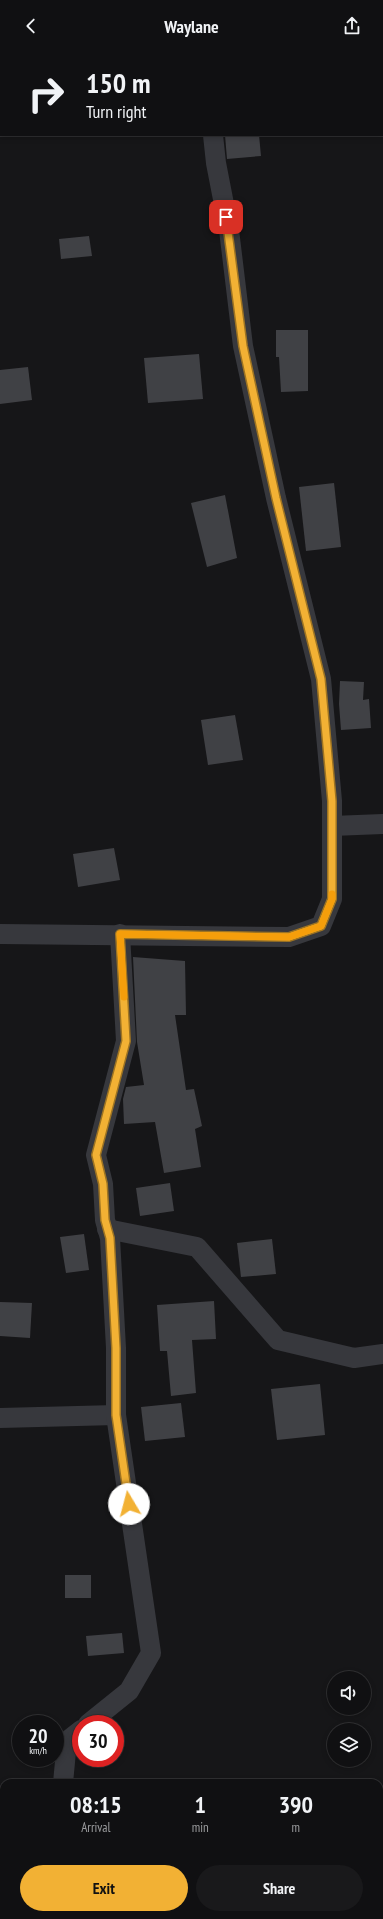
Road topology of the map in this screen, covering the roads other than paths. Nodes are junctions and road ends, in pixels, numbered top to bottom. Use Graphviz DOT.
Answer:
graph roads {
  1 [pos="213,136"];
  2 [pos="383,824"];
  3 [pos="332,826"];
  4 [pos="0,934"];
  5 [pos="120,934"];
  6 [pos="107,1229"];
  7 [pos="383,1354"];
  8 [pos="116,1415"];
  9 [pos="0,1418"];
  10 [pos="99,1715"];
  11 [pos="72,1737"];
  12 [pos="63,1779"];
  1 -- 3 [label="street"];
  2 -- 3 [label="street"];
  3 -- 5 [label="street"];
  4 -- 5 [label="street"];
  5 -- 6 [label="street"];
  6 -- 7 [label="street"];
  6 -- 8 [label="street"];
  8 -- 9 [label="street"];
  8 -- 10 [label="street"];
  11 -- 12 [label="street"];
}
